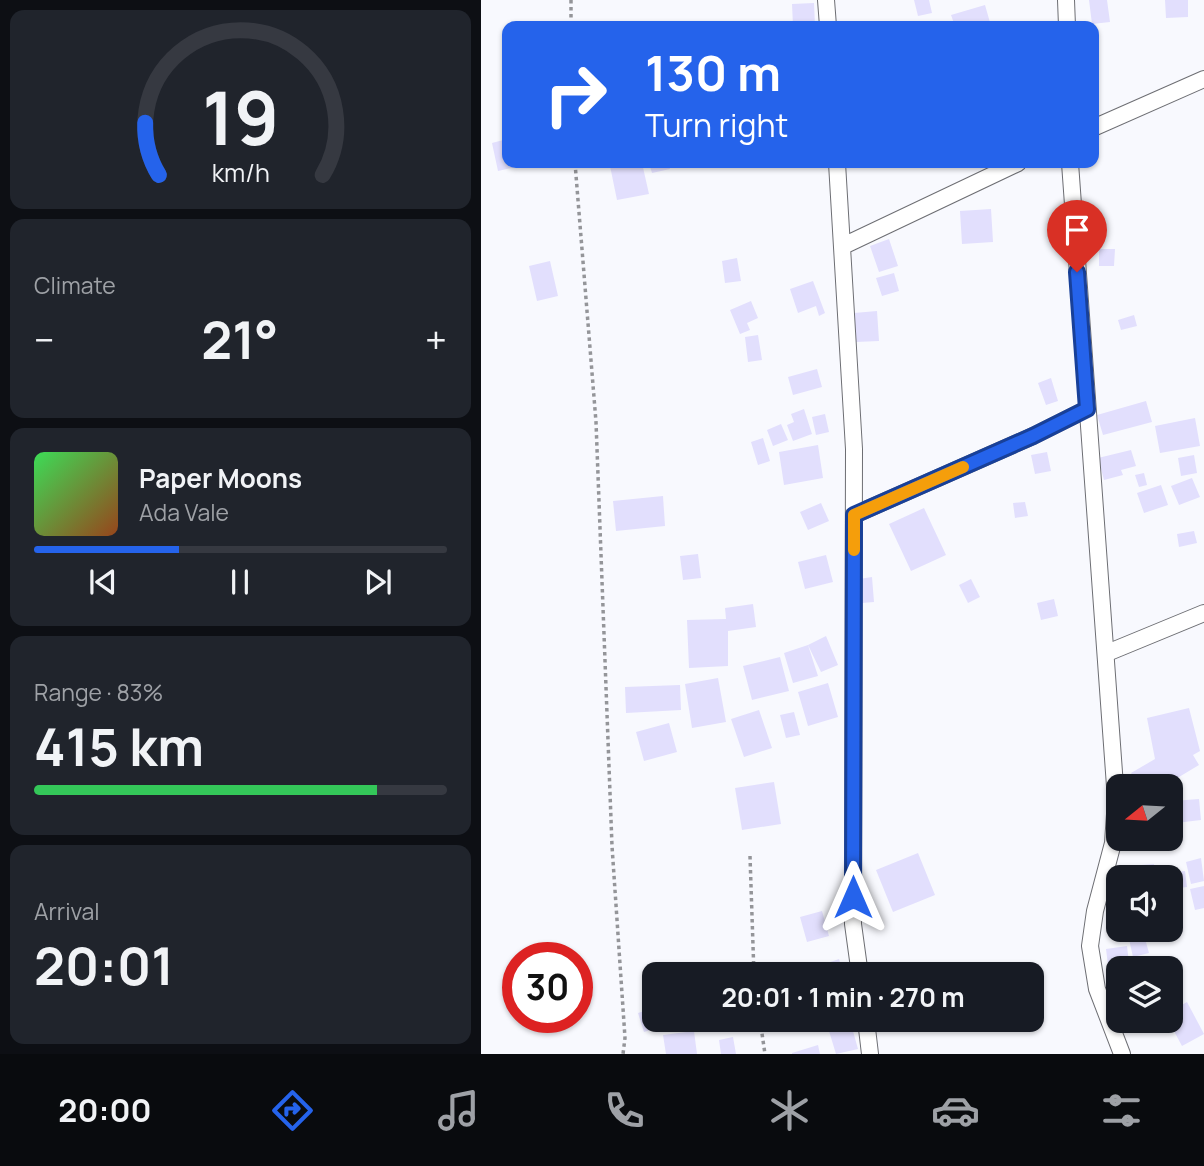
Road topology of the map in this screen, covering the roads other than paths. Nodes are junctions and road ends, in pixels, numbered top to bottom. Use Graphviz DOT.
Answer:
graph roads {
  1 [pos="826,0"];
  2 [pos="1066,0"];
  3 [pos="828,21"];
  4 [pos="1067,21"];
  5 [pos="1204,79"];
  6 [pos="1099,125"];
  7 [pos="837,168"];
  8 [pos="1007,168"];
  9 [pos="1070,168"];
  10 [pos="843,246"];
  11 [pos="1087,409"];
  12 [pos="854,515"];
  13 [pos="1204,613"];
  14 [pos="1107,653"];
  15 [pos="858,962"];
  16 [pos="867,1032"];
  17 [pos="870,1054"];
  18 [pos="1122,1054"];
  1 -- 3 [label="street"];
  2 -- 4 [label="street"];
  5 -- 6 [label="street"];
  7 -- 10 [label="street"];
  8 -- 10 [label="street"];
  9 -- 11 [label="street"];
  10 -- 12 [label="street"];
  11 -- 12 [label="street"];
  11 -- 14 [label="street"];
  12 -- 15 [label="street"];
  13 -- 14 [label="street"];
  14 -- 18 [label="street"];
  16 -- 17 [label="street"];
}
